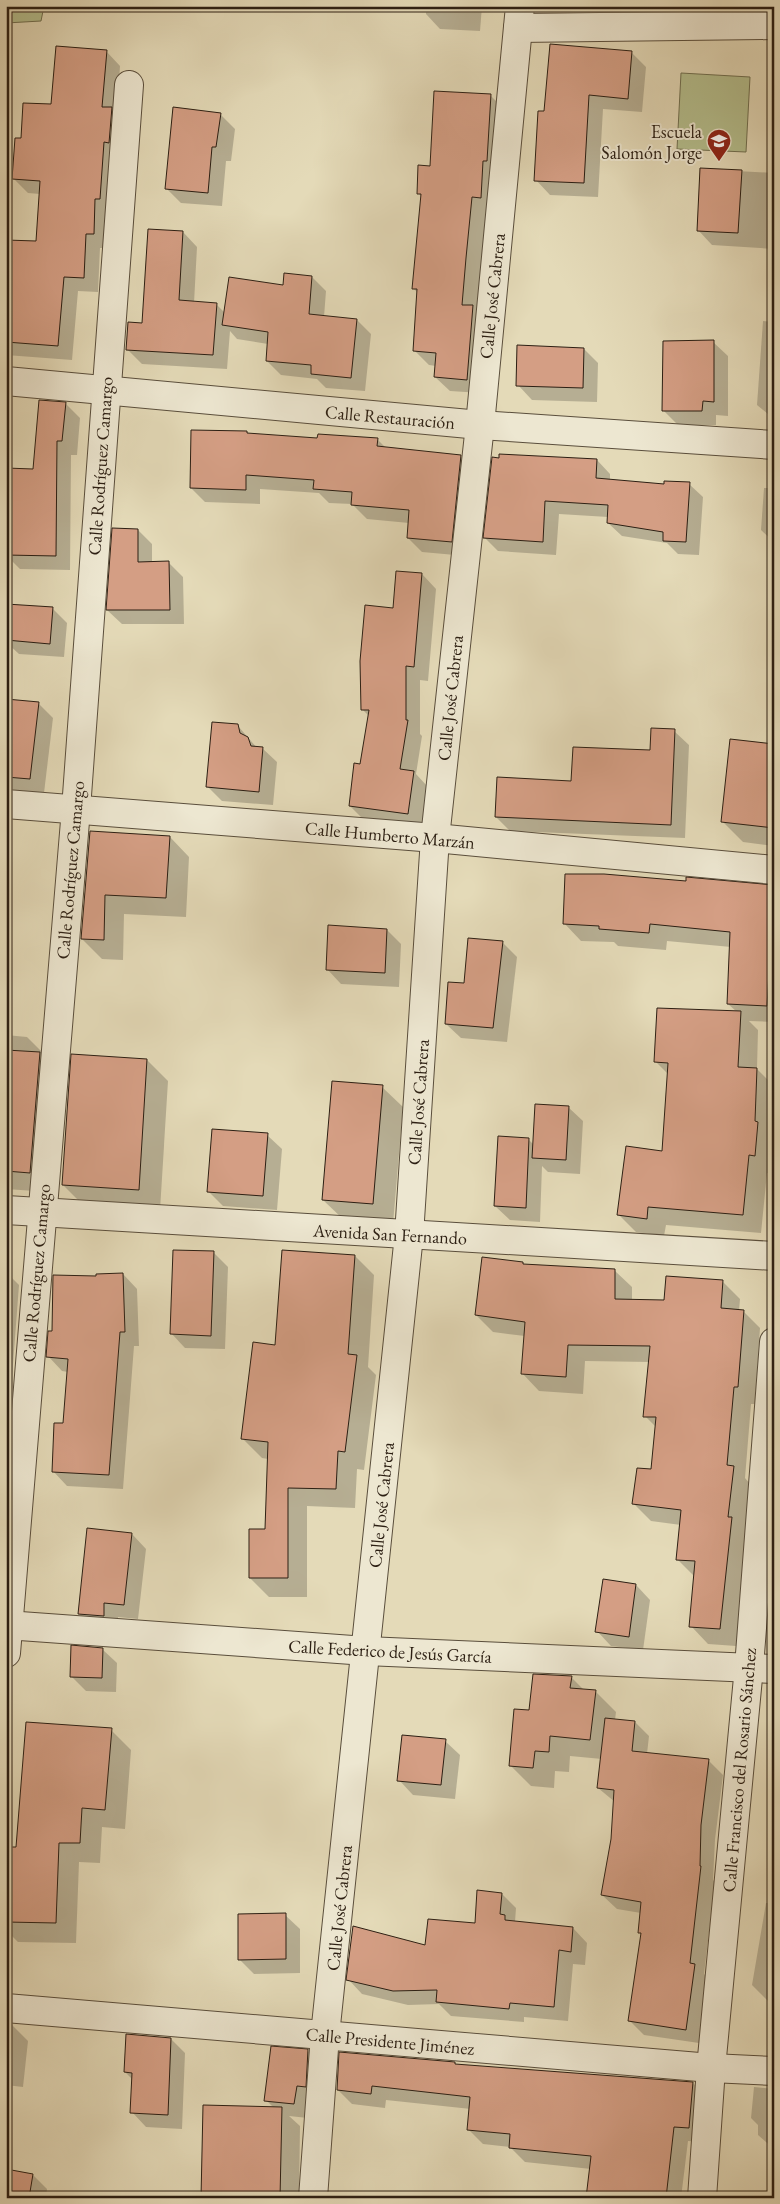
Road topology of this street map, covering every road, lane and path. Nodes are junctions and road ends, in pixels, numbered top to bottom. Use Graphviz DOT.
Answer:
graph roads {
  1 [pos="519,17"];
  2 [pos="774,25"];
  3 [pos="129,85"];
  4 [pos="6,381"];
  5 [pos="105,391"];
  6 [pos="480,424"];
  7 [pos="774,445"];
  8 [pos="6,804"];
  9 [pos="76,808"];
  10 [pos="435,838"];
  11 [pos="774,870"];
  12 [pos="6,1210"];
  13 [pos="41,1212"];
  14 [pos="409,1235"];
  15 [pos="774,1256"];
  16 [pos="774,1342"];
  17 [pos="7,1625"];
  18 [pos="366,1651"];
  19 [pos="6,1653"];
  20 [pos="762,1668"];
  21 [pos="6,2008"];
  22 [pos="325,2035"];
  23 [pos="711,2068"];
  24 [pos="774,2071"];
  25 [pos="313,2198"];
  26 [pos="702,2198"];
  1 -- 2 [label="street"];
  1 -- 6 [label="street, Calle José Cabrera"];
  3 -- 5 [label="street, Calle Rodríguez Camargo"];
  4 -- 5 [label="street, Calle Restauración"];
  5 -- 6 [label="street, Calle Restauración"];
  5 -- 9 [label="street, Calle Rodríguez Camargo"];
  6 -- 7 [label="street, Calle Restauración"];
  6 -- 10 [label="street, Calle José Cabrera"];
  8 -- 9 [label="street, Calle Humberto Marzán"];
  9 -- 10 [label="street, Calle Humberto Marzán"];
  9 -- 13 [label="street, Calle Rodríguez Camargo"];
  10 -- 11 [label="street, Calle Humberto Marzán"];
  10 -- 14 [label="street, Calle José Cabrera"];
  12 -- 13 [label="street, Avenida San Fernando"];
  13 -- 14 [label="street, Avenida San Fernando"];
  13 -- 17 [label="street, Calle Rodríguez Camargo"];
  14 -- 15 [label="street, Avenida San Fernando"];
  14 -- 18 [label="street, Calle José Cabrera"];
  16 -- 20 [label="street, Calle Francisco del Rosario Sánchez"];
  17 -- 18 [label="street, Calle Federico de Jesús García"];
  17 -- 19 [label="street, Calle Rodríguez Camargo"];
  18 -- 20 [label="street, Calle Federico de Jesús García"];
  18 -- 22 [label="street, Calle José Cabrera"];
  20 -- 23 [label="street, Calle Francisco del Rosario Sánchez"];
  21 -- 22 [label="street, Calle Presidente Jiménez"];
  22 -- 23 [label="street, Calle Presidente Jiménez"];
  22 -- 25 [label="street, Calle José Cabrera"];
  23 -- 24 [label="street, Calle Presidente Jiménez"];
  23 -- 26 [label="street, Calle Francisco del Rosario Sánchez"];
}
